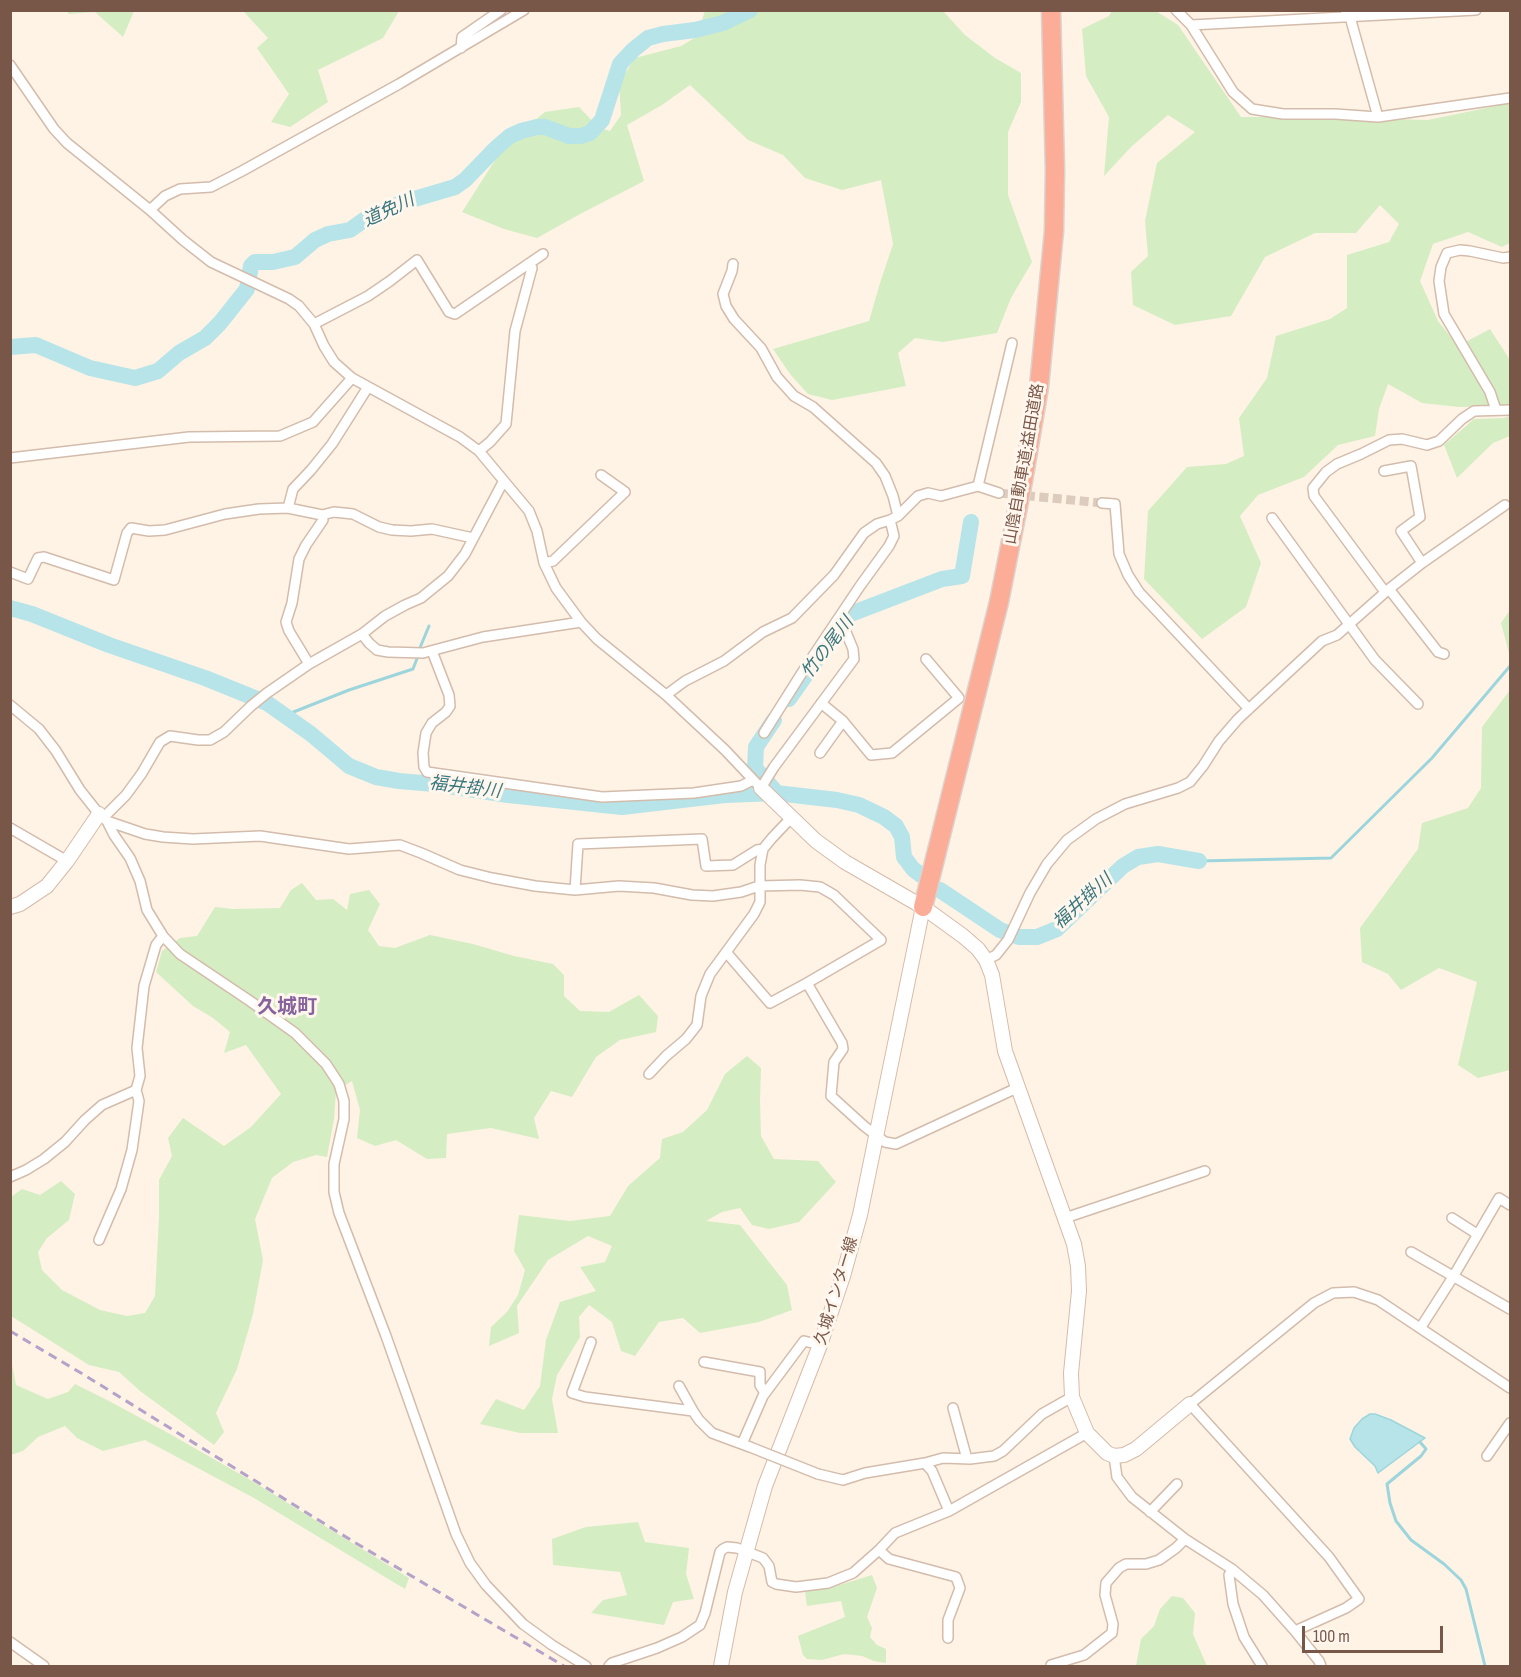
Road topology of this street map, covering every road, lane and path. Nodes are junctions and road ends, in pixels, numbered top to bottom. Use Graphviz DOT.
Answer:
graph roads {
  1 [pos="501,10"];
  2 [pos="524,10"];
  3 [pos="1051,10"];
  4 [pos="1176,10"];
  5 [pos="1476,10"];
  6 [pos="1347,14"];
  7 [pos="1191,25"];
  8 [pos="461,48"];
  9 [pos="10,65"];
  10 [pos="1510,98"];
  11 [pos="1378,117"];
  12 [pos="150,210"];
  13 [pos="543,254"];
  14 [pos="1510,257"];
  15 [pos="528,264"];
  16 [pos="733,264"];
  17 [pos="314,324"];
  18 [pos="1012,343"];
  19 [pos="352,378"];
  20 [pos="368,387"];
  21 [pos="1496,410"];
  22 [pos="1510,410"];
  23 [pos="479,451"];
  24 [pos="10,458"];
  25 [pos="1384,471"];
  26 [pos="601,475"];
  27 [pos="502,482"];
  28 [pos="978,486"];
  29 [pos="999,493"];
  30 [pos="1102,503"];
  31 [pos="1505,505"];
  32 [pos="288,508"];
  33 [pos="322,515"];
  34 [pos="894,518"];
  35 [pos="1272,518"];
  36 [pos="473,538"];
  37 [pos="544,563"];
  38 [pos="1422,563"];
  39 [pos="10,572"];
  40 [pos="1387,590"];
  41 [pos="839,619"];
  42 [pos="581,622"];
  43 [pos="1349,624"];
  44 [pos="362,633"];
  45 [pos="432,651"];
  46 [pos="1444,654"];
  47 [pos="926,660"];
  48 [pos="309,664"];
  49 [pos="666,694"];
  50 [pos="821,704"];
  51 [pos="1418,704"];
  52 [pos="10,705"];
  53 [pos="1249,709"];
  54 [pos="843,721"];
  55 [pos="764,733"];
  56 [pos="820,753"];
  57 [pos="757,784"];
  58 [pos="103,818"];
  59 [pos="791,818"];
  60 [pos="10,828"];
  61 [pos="764,849"];
  62 [pos="67,861"];
  63 [pos="759,886"];
  64 [pos="575,890"];
  65 [pos="923,907"];
  66 [pos="10,908"];
  67 [pos="164,936"];
  68 [pos="726,952"];
  69 [pos="986,960"];
  70 [pos="807,983"];
  71 [pos="649,1074"];
  72 [pos="1019,1088"];
  73 [pos="136,1090"];
  74 [pos="876,1135"];
  75 [pos="1205,1171"];
  76 [pos="10,1177"];
  77 [pos="1510,1205"];
  78 [pos="1065,1218"];
  79 [pos="1452,1218"];
  80 [pos="1477,1234"];
  81 [pos="99,1240"];
  82 [pos="1411,1252"];
  83 [pos="1453,1276"];
  84 [pos="1510,1309"];
  85 [pos="1421,1327"];
  86 [pos="591,1342"];
  87 [pos="820,1345"];
  88 [pos="704,1362"];
  89 [pos="679,1386"];
  90 [pos="1510,1388"];
  91 [pos="765,1393"];
  92 [pos="1072,1397"];
  93 [pos="1190,1404"];
  94 [pos="952,1408"];
  95 [pos="693,1411"];
  96 [pos="1510,1423"];
  97 [pos="1087,1433"];
  98 [pos="746,1445"];
  99 [pos="1114,1456"];
  100 [pos="1487,1456"];
  101 [pos="967,1459"];
  102 [pos="925,1463"];
  103 [pos="1177,1484"];
  104 [pos="949,1511"];
  105 [pos="1150,1512"];
  106 [pos="1185,1539"];
  107 [pos="879,1550"];
  108 [pos="746,1551"];
  109 [pos="1233,1569"];
  110 [pos="1295,1631"];
  111 [pos="948,1638"];
  112 [pos="10,1642"];
  113 [pos="1052,1665"];
  114 [pos="44,1666"];
  115 [pos="586,1666"];
  116 [pos="609,1666"];
  117 [pos="721,1666"];
  118 [pos="1261,1666"];
  119 [pos="1321,1666"];
  1 -- 8 [label="street"];
  2 -- 8 [label="street"];
  3 -- 65 [label="highway, 山陰自動車道;益田道路"];
  4 -- 7 [label="street"];
  5 -- 6 [label="street"];
  6 -- 7 [label="street"];
  6 -- 11 [label="street"];
  7 -- 11 [label="street"];
  8 -- 12 [label="street"];
  9 -- 12 [label="street"];
  10 -- 11 [label="street"];
  12 -- 17 [label="street"];
  13 -- 15 [label="street"];
  14 -- 21 [label="street"];
  15 -- 17 [label="street"];
  15 -- 23 [label="street"];
  16 -- 34 [label="street"];
  17 -- 19 [label="street"];
  18 -- 28 [label="street"];
  19 -- 20 [label="street"];
  19 -- 24 [label="street"];
  20 -- 23 [label="street"];
  20 -- 32 [label="street"];
  21 -- 22 [label="street"];
  21 -- 40 [label="street"];
  23 -- 27 [label="street"];
  25 -- 38 [label="street"];
  26 -- 37 [label="street"];
  27 -- 36 [label="street"];
  27 -- 37 [label="street"];
  28 -- 29 [label="street"];
  28 -- 34 [label="street"];
  30 -- 53 [label="street"];
  31 -- 38 [label="street"];
  32 -- 33 [label="street"];
  32 -- 39 [label="street"];
  33 -- 36 [label="street"];
  33 -- 48 [label="street"];
  34 -- 41 [label="street"];
  34 -- 49 [label="street"];
  35 -- 43 [label="street"];
  36 -- 44 [label="street"];
  37 -- 42 [label="street"];
  38 -- 40 [label="street"];
  40 -- 43 [label="street"];
  40 -- 46 [label="street"];
  41 -- 50 [label="street"];
  41 -- 55 [label="street"];
  42 -- 45 [label="street"];
  42 -- 49 [label="street"];
  43 -- 51 [label="street"];
  43 -- 53 [label="street"];
  44 -- 45 [label="street"];
  44 -- 48 [label="street"];
  45 -- 57 [label="street"];
  47 -- 54 [label="street"];
  48 -- 58 [label="street"];
  49 -- 57 [label="street"];
  50 -- 54 [label="street"];
  50 -- 57 [label="street"];
  52 -- 58 [label="street"];
  53 -- 69 [label="street"];
  54 -- 56 [label="street"];
  57 -- 59 [label="street"];
  58 -- 62 [label="street"];
  58 -- 64 [label="street"];
  58 -- 67 [label="street"];
  59 -- 61 [label="street"];
  59 -- 65 [label="street"];
  60 -- 62 [label="street"];
  61 -- 63 [label="street"];
  61 -- 64 [label="street"];
  62 -- 66 [label="street"];
  63 -- 64 [label="street"];
  63 -- 68 [label="street"];
  63 -- 70 [label="street"];
  65 -- 69 [label="street"];
  65 -- 74 [label="street, 久城インター線"];
  67 -- 73 [label="street"];
  67 -- 115 [label="street"];
  68 -- 70 [label="street"];
  68 -- 71 [label="street"];
  69 -- 72 [label="street"];
  70 -- 74 [label="street"];
  72 -- 74 [label="street"];
  72 -- 78 [label="street"];
  73 -- 76 [label="street"];
  73 -- 81 [label="street"];
  74 -- 87 [label="street, 久城インター線"];
  75 -- 78 [label="street"];
  77 -- 80 [label="street"];
  78 -- 92 [label="street"];
  79 -- 80 [label="street"];
  80 -- 83 [label="street"];
  82 -- 83 [label="street"];
  83 -- 84 [label="street"];
  83 -- 85 [label="street"];
  85 -- 90 [label="street"];
  85 -- 93 [label="street"];
  86 -- 95 [label="street"];
  87 -- 91 [label="street"];
  87 -- 108 [label="street, 久城インター線"];
  88 -- 91 [label="street"];
  89 -- 95 [label="street"];
  91 -- 98 [label="street"];
  92 -- 97 [label="street"];
  92 -- 101 [label="street"];
  93 -- 99 [label="street"];
  93 -- 110 [label="street"];
  94 -- 101 [label="street"];
  95 -- 98 [label="street"];
  96 -- 100 [label="street"];
  97 -- 99 [label="street"];
  97 -- 104 [label="street"];
  98 -- 102 [label="street, bridge"];
  99 -- 105 [label="street"];
  101 -- 102 [label="street"];
  102 -- 104 [label="street"];
  103 -- 105 [label="street"];
  104 -- 107 [label="street"];
  105 -- 106 [label="street"];
  106 -- 109 [label="street"];
  106 -- 113 [label="street"];
  107 -- 108 [label="street"];
  107 -- 111 [label="street"];
  108 -- 116 [label="street"];
  108 -- 117 [label="street, 久城インター線"];
  109 -- 110 [label="street"];
  109 -- 118 [label="street"];
  110 -- 119 [label="street"];
  112 -- 114 [label="street"];
}
